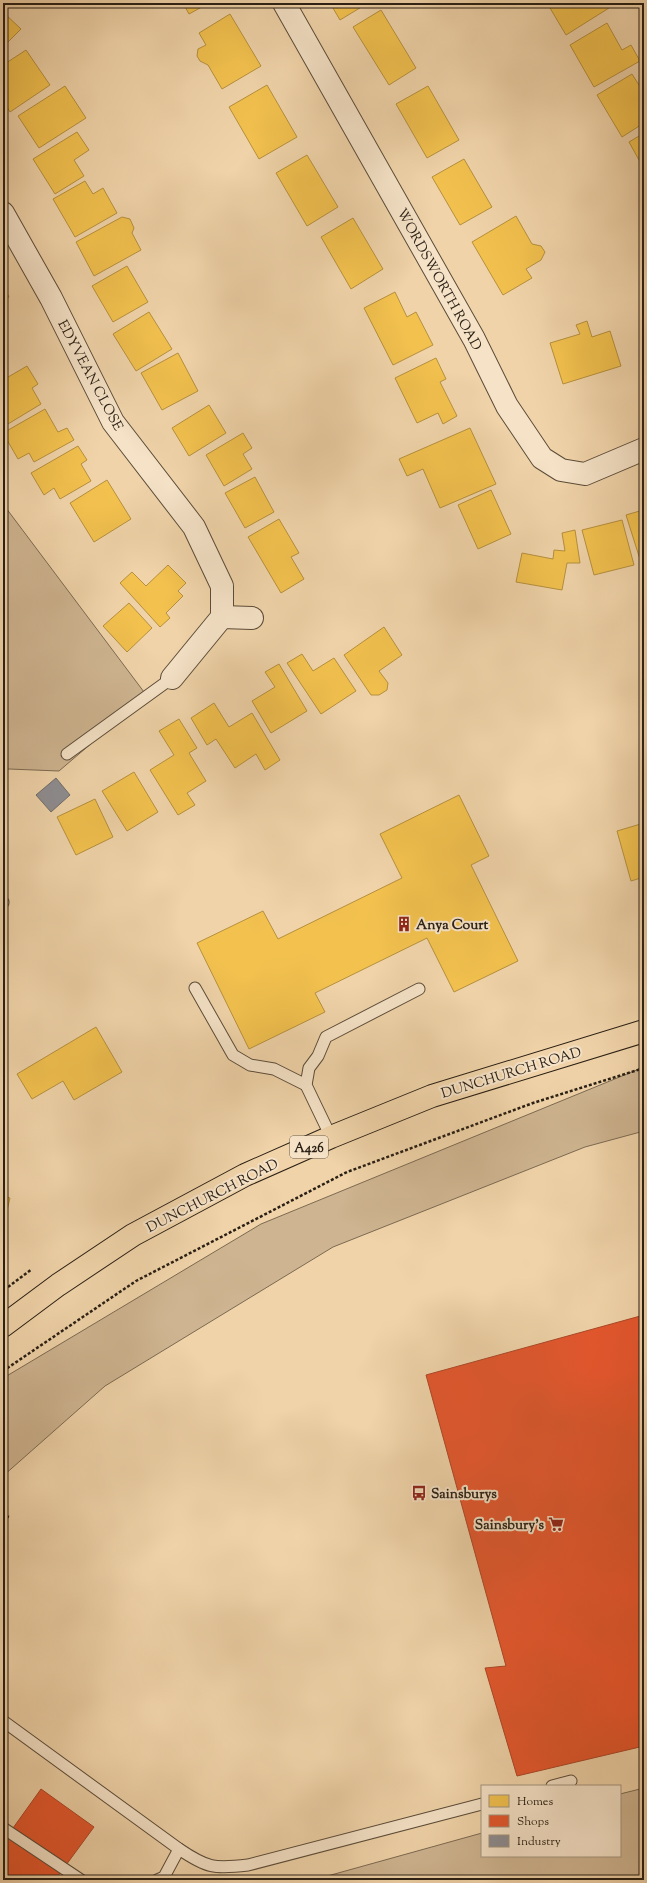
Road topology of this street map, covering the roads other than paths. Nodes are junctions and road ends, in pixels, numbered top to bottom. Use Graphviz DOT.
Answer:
graph roads {
  1 [pos="284,3"];
  2 [pos="3,213"];
  3 [pos="644,449"];
  4 [pos="222,617"];
  5 [pos="252,618"];
  6 [pos="172,678"];
  7 [pos="67,754"];
  8 [pos="195,988"];
  9 [pos="419,989"];
  10 [pos="644,1031"];
  11 [pos="306,1085"];
  12 [pos="330,1137"];
  13 [pos="3,1326"];
  14 [pos="3,1721"];
  15 [pos="572,1781"];
  16 [pos="556,1785"];
  17 [pos="481,1804"];
  18 [pos="3,1828"];
  19 [pos="179,1849"];
  20 [pos="81,1880"];
  21 [pos="157,1880"];
  1 -- 3 [label="street, WORDSWORTH ROAD"];
  2 -- 4 [label="street, EDYVEAN CLOSE"];
  4 -- 5 [label="street"];
  4 -- 6 [label="street"];
  6 -- 7 [label="lane"];
  8 -- 11 [label="lane"];
  9 -- 11 [label="lane"];
  10 -- 12 [label="highway, DUNCHURCH ROAD / A426"];
  11 -- 12 [label="lane"];
  12 -- 13 [label="highway, DUNCHURCH ROAD / A426"];
  14 -- 19 [label="lane"];
  15 -- 16 [label="lane"];
  17 -- 19 [label="lane"];
  18 -- 20 [label="lane"];
  19 -- 21 [label="lane"];
}
